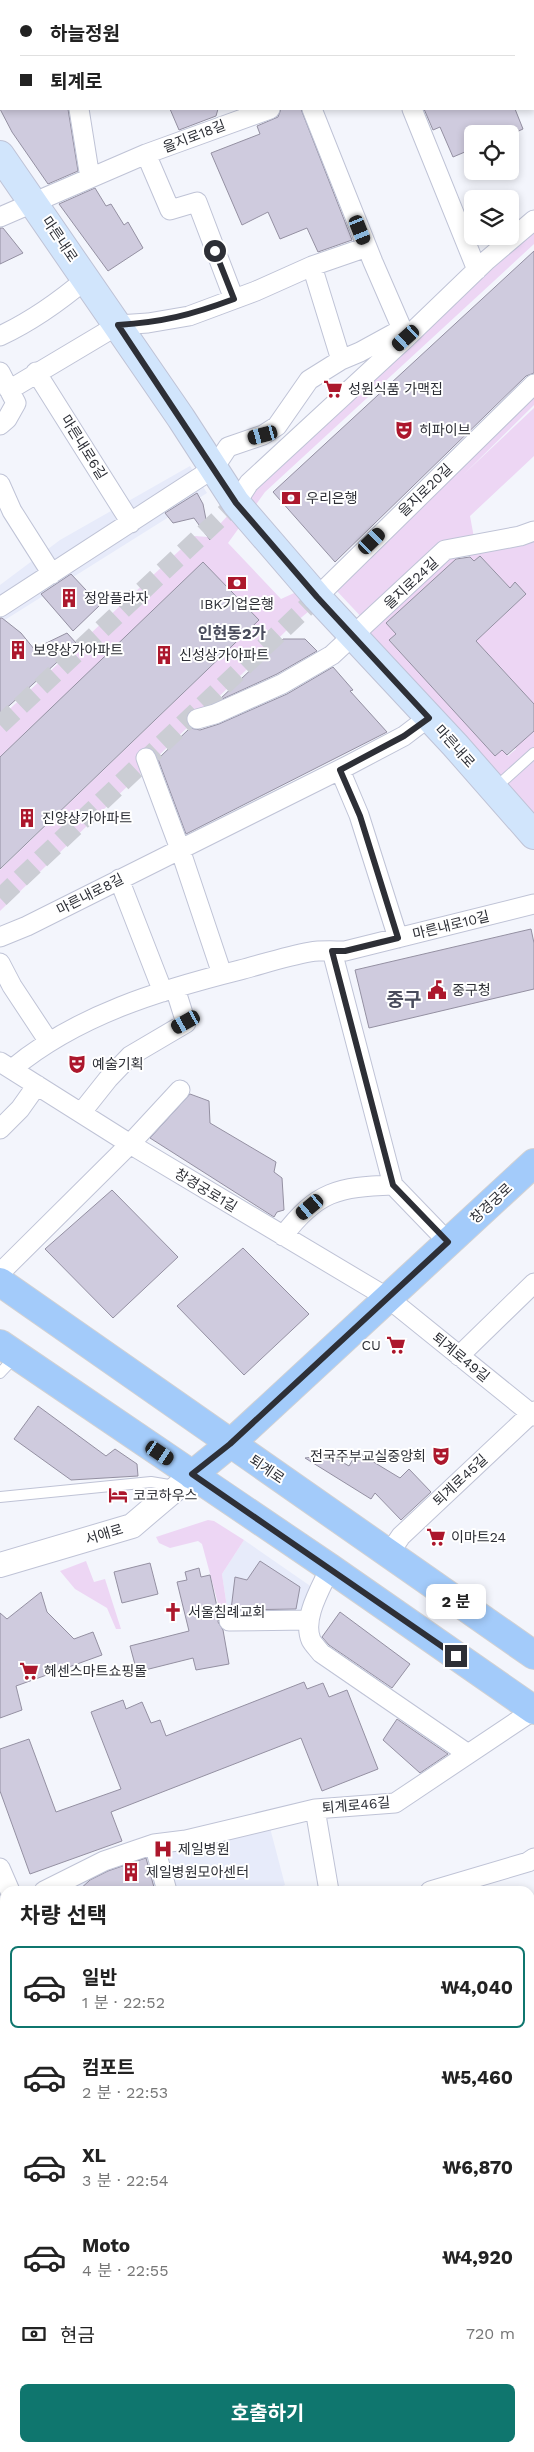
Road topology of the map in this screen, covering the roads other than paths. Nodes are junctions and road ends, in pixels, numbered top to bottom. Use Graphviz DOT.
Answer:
graph roads {
  1 [pos="79,110"];
  2 [pos="263,110"];
  3 [pos="312,110"];
  4 [pos="412,110"];
  5 [pos="228,115"];
  6 [pos="146,154"];
  7 [pos="0,155"];
  8 [pos="90,178"];
  9 [pos="34,202"];
  10 [pos="0,217"];
  11 [pos="534,220"];
  12 [pos="367,247"];
  13 [pos="312,266"];
  14 [pos="477,270"];
  15 [pos="86,279"];
  16 [pos="234,299"];
  17 [pos="118,325"];
  18 [pos="404,334"];
  19 [pos="0,336"];
  20 [pos="341,360"];
  21 [pos="0,372"];
  22 [pos="36,372"];
  23 [pos="534,384"];
  24 [pos="9,390"];
  25 [pos="0,425"];
  26 [pos="214,468"];
  27 [pos="0,484"];
  28 [pos="236,503"];
  29 [pos="131,523"];
  30 [pos="534,531"];
  31 [pos="52,574"];
  32 [pos="317,597"];
  33 [pos="0,607"];
  34 [pos="353,637"];
  35 [pos="429,718"];
  36 [pos="197,719"];
  37 [pos="534,753"];
  38 [pos="146,758"];
  39 [pos="340,770"];
  40 [pos="493,789"];
  41 [pos="534,835"];
  42 [pos="180,850"];
  43 [pos="119,879"];
  44 [pos="534,904"];
  45 [pos="0,937"];
  46 [pos="398,938"];
  47 [pos="332,951"];
  48 [pos="0,963"];
  49 [pos="222,974"];
  50 [pos="169,990"];
  51 [pos="49,1042"];
  52 [pos="6,1065"];
  53 [pos="37,1085"];
  54 [pos="180,1090"];
  55 [pos="81,1113"];
  56 [pos="0,1130"];
  57 [pos="130,1144"];
  58 [pos="534,1163"];
  59 [pos="393,1185"];
  60 [pos="282,1236"];
  61 [pos="448,1242"];
  62 [pos="0,1273"];
  63 [pos="0,1282"];
  64 [pos="534,1283"];
  65 [pos="388,1298"];
  66 [pos="459,1356"];
  67 [pos="6,1358"];
  68 [pos="533,1414"];
  69 [pos="230,1444"];
  70 [pos="185,1480"];
  71 [pos="0,1493"];
  72 [pos="0,1497"];
  73 [pos="390,1552"];
  74 [pos="0,1565"];
  75 [pos="330,1568"];
  76 [pos="309,1620"];
  77 [pos="228,1621"];
  78 [pos="534,1655"];
  79 [pos="534,1710"];
  80 [pos="468,1754"];
  81 [pos="315,1809"];
  82 [pos="154,1844"];
  83 [pos="532,1864"];
  84 [pos="0,1868"];
  85 [pos="8,1886"];
  86 [pos="54,1886"];
  87 [pos="167,1886"];
  88 [pos="328,1886"];
  89 [pos="449,1886"];
  1 -- 8 [label="street"];
  2 -- 5 [label="street, 을지로18길"];
  3 -- 12 [label="street"];
  4 -- 14 [label="street"];
  5 -- 6 [label="street, 을지로18길"];
  6 -- 8 [label="street, 을지로18길"];
  6 -- 16 [label="street, 을지로18길"];
  7 -- 9 [label="main road, 마른내로"];
  8 -- 9 [label="street, 을지로18길"];
  9 -- 10 [label="street, 을지로18길"];
  9 -- 15 [label="main road, 마른내로"];
  11 -- 14 [label="street"];
  12 -- 13 [label="street"];
  12 -- 18 [label="street"];
  13 -- 16 [label="street"];
  13 -- 20 [label="street"];
  14 -- 18 [label="street"];
  15 -- 17 [label="main road, 마른내로"];
  15 -- 19 [label="street"];
  16 -- 17 [label="street"];
  17 -- 22 [label="street"];
  17 -- 26 [label="main road, 마른내로"];
  18 -- 20 [label="street"];
  18 -- 28 [label="street"];
  20 -- 26 [label="street"];
  21 -- 24 [label="street"];
  22 -- 24 [label="street"];
  22 -- 29 [label="street, 마른내로6길"];
  23 -- 32 [label="street, 을지로20길"];
  24 -- 25 [label="street"];
  26 -- 28 [label="main road, 마른내로"];
  26 -- 29 [label="street"];
  27 -- 31 [label="street"];
  28 -- 32 [label="main road, 마른내로"];
  29 -- 31 [label="street"];
  30 -- 34 [label="street, 을지로24길"];
  31 -- 33 [label="street"];
  32 -- 34 [label="main road, 마른내로"];
  34 -- 35 [label="main road, 마른내로"];
  34 -- 36 [label="street"];
  35 -- 39 [label="street, 마른내로8길"];
  35 -- 40 [label="main road, 마른내로"];
  37 -- 40 [label="lane"];
  38 -- 42 [label="street"];
  39 -- 42 [label="street, 마른내로8길"];
  39 -- 46 [label="street"];
  40 -- 41 [label="main road, 마른내로"];
  42 -- 43 [label="street, 마른내로8길"];
  42 -- 49 [label="street"];
  43 -- 45 [label="street, 마른내로8길"];
  43 -- 50 [label="street"];
  44 -- 46 [label="street, 마른내로10길"];
  46 -- 47 [label="street, 마른내로10길"];
  47 -- 49 [label="street, 마른내로10길"];
  47 -- 59 [label="street"];
  48 -- 51 [label="street"];
  49 -- 50 [label="street, 마른내로10길"];
  50 -- 51 [label="street, 마른내로10길"];
  50 -- 55 [label="street"];
  51 -- 52 [label="street, 마른내로10길"];
  52 -- 53 [label="street, 창경궁로1길"];
  53 -- 55 [label="street, 창경궁로1길"];
  53 -- 56 [label="street"];
  54 -- 57 [label="street"];
  55 -- 57 [label="street, 창경궁로1길"];
  57 -- 60 [label="street, 창경궁로1길"];
  57 -- 62 [label="street"];
  58 -- 61 [label="main road, 창경궁로"];
  59 -- 60 [label="street"];
  59 -- 61 [label="street"];
  60 -- 65 [label="street, 창경궁로1길"];
  61 -- 65 [label="main road, 창경궁로"];
  63 -- 69 [label="main road, 퇴계로"];
  64 -- 66 [label="street"];
  65 -- 66 [label="street, 퇴계로49길"];
  65 -- 69 [label="main road, 창경궁로"];
  66 -- 68 [label="street, 퇴계로49길"];
  67 -- 70 [label="main road"];
  68 -- 73 [label="street, 퇴계로45길"];
  69 -- 70 [label="main road, 창경궁로"];
  69 -- 73 [label="main road, 퇴계로"];
  70 -- 72 [label="lane"];
  70 -- 74 [label="street, 서애로"];
  70 -- 75 [label="main road"];
  71 -- 72 [label="lane"];
  73 -- 78 [label="main road, 퇴계로"];
  75 -- 76 [label="street"];
  75 -- 79 [label="main road"];
  76 -- 77 [label="street"];
  76 -- 80 [label="street"];
  79 -- 80 [label="street, 퇴계로46길"];
  80 -- 81 [label="street, 퇴계로46길"];
  81 -- 82 [label="street, 퇴계로46길"];
  81 -- 88 [label="street"];
  82 -- 86 [label="street, 퇴계로46길"];
  82 -- 87 [label="street"];
  83 -- 89 [label="street"];
  84 -- 85 [label="street"];
}
